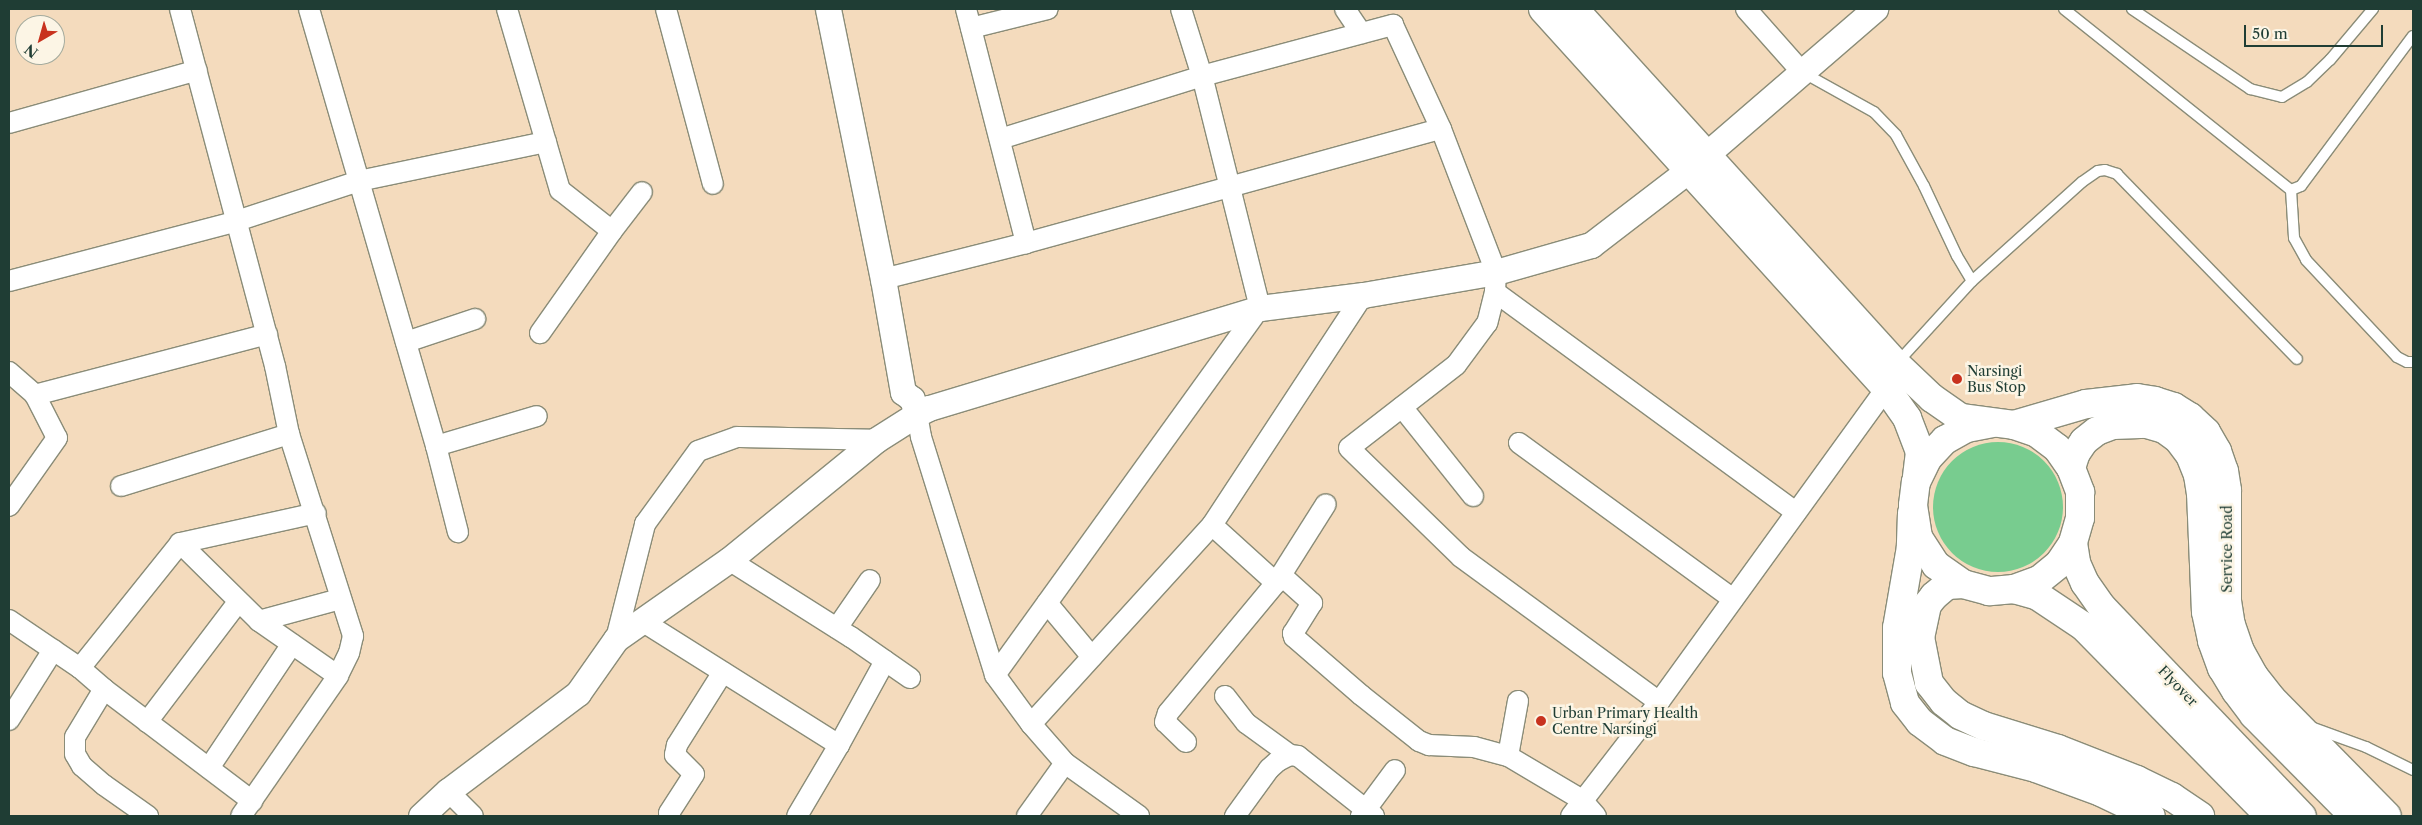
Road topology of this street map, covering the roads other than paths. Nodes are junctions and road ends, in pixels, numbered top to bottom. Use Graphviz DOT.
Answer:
graph roads {
  1 [pos="180,9"];
  2 [pos="309,9"];
  3 [pos="507,9"];
  4 [pos="666,9"];
  5 [pos="828,9"];
  6 [pos="846,9"];
  7 [pos="966,9"];
  8 [pos="1048,9"];
  9 [pos="1181,9"];
  10 [pos="1344,9"];
  11 [pos="1543,9"];
  12 [pos="1574,9"];
  13 [pos="1746,9"];
  14 [pos="1874,9"];
  15 [pos="2064,9"];
  16 [pos="2132,9"];
  17 [pos="2372,9"];
  18 [pos="971,28"];
  19 [pos="1361,33"];
  20 [pos="2413,36"];
  21 [pos="197,70"];
  22 [pos="1802,72"];
  23 [pos="1202,76"];
  24 [pos="9,123"];
  25 [pos="1441,129"];
  26 [pos="1000,139"];
  27 [pos="546,142"];
  28 [pos="1699,161"];
  29 [pos="359,181"];
  30 [pos="712,184"];
  31 [pos="1229,187"];
  32 [pos="2290,190"];
  33 [pos="642,192"];
  34 [pos="237,221"];
  35 [pos="612,231"];
  36 [pos="1026,243"];
  37 [pos="891,278"];
  38 [pos="9,281"];
  39 [pos="1972,281"];
  40 [pos="1495,282"];
  41 [pos="1363,295"];
  42 [pos="1260,308"];
  43 [pos="475,319"];
  44 [pos="540,333"];
  45 [pos="266,334"];
  46 [pos="406,342"];
  47 [pos="2297,359"];
  48 [pos="2413,362"];
  49 [pos="9,372"];
  50 [pos="1891,376"];
  51 [pos="35,396"];
  52 [pos="915,407"];
  53 [pos="1402,407"];
  54 [pos="536,416"];
  55 [pos="2003,424"];
  56 [pos="289,434"];
  57 [pos="876,440"];
  58 [pos="1519,443"];
  59 [pos="436,446"];
  60 [pos="2071,468"];
  61 [pos="121,486"];
  62 [pos="1914,494"];
  63 [pos="1473,496"];
  64 [pos="1326,504"];
  65 [pos="9,506"];
  66 [pos="1796,512"];
  67 [pos="316,514"];
  68 [pos="1212,526"];
  69 [pos="458,532"];
  70 [pos="180,543"];
  71 [pos="2073,543"];
  72 [pos="729,560"];
  73 [pos="1278,579"];
  74 [pos="870,580"];
  75 [pos="1963,584"];
  76 [pos="2014,589"];
  77 [pos="340,599"];
  78 [pos="1733,599"];
  79 [pos="238,602"];
  80 [pos="1047,603"];
  81 [pos="9,620"];
  82 [pos="259,621"];
  83 [pos="642,621"];
  84 [pos="837,628"];
  85 [pos="616,639"];
  86 [pos="292,644"];
  87 [pos="52,650"];
  88 [pos="1092,657"];
  89 [pos="885,661"];
  90 [pos="80,668"];
  91 [pos="723,672"];
  92 [pos="995,675"];
  93 [pos="338,676"];
  94 [pos="910,678"];
  95 [pos="104,689"];
  96 [pos="1225,696"];
  97 [pos="1518,701"];
  98 [pos="1659,702"];
  99 [pos="9,720"];
  100 [pos="2292,721"];
  101 [pos="147,722"];
  102 [pos="1031,724"];
  103 [pos="1186,742"];
  104 [pos="839,745"];
  105 [pos="1290,755"];
  106 [pos="1508,756"];
  107 [pos="1065,763"];
  108 [pos="208,768"];
  109 [pos="1395,770"];
  110 [pos="2413,770"];
  111 [pos="448,791"];
  112 [pos="1576,808"];
  113 [pos="246,809"];
  114 [pos="1367,814"];
  115 [pos="148,816"];
  116 [pos="421,816"];
  117 [pos="473,816"];
  118 [pos="670,816"];
  119 [pos="797,816"];
  120 [pos="1027,816"];
  121 [pos="1139,816"];
  122 [pos="1236,816"];
  123 [pos="1596,816"];
  124 [pos="2151,816"];
  125 [pos="2200,816"];
  126 [pos="2270,816"];
  127 [pos="2302,816"];
  128 [pos="2354,816"];
  129 [pos="2387,816"];
  1 -- 21 [label="street"];
  2 -- 29 [label="street"];
  3 -- 27 [label="street"];
  4 -- 30 [label="street"];
  5 -- 37 [label="street"];
  6 -- 37 [label="street"];
  7 -- 18 [label="street"];
  8 -- 18 [label="street"];
  9 -- 23 [label="street"];
  10 -- 19 [label="street"];
  11 -- 28 [label="main road"];
  12 -- 28 [label="main road"];
  13 -- 22 [label="street"];
  14 -- 22 [label="street"];
  15 -- 32 [label="lane"];
  16 -- 17 [label="lane"];
  18 -- 26 [label="street"];
  19 -- 23 [label="street"];
  19 -- 25 [label="street"];
  20 -- 32 [label="lane"];
  21 -- 24 [label="street"];
  21 -- 34 [label="street"];
  22 -- 28 [label="street"];
  22 -- 39 [label="lane"];
  23 -- 26 [label="street"];
  23 -- 31 [label="street"];
  25 -- 31 [label="street"];
  25 -- 40 [label="street"];
  26 -- 36 [label="street"];
  27 -- 29 [label="street"];
  27 -- 35 [label="street"];
  28 -- 40 [label="street"];
  28 -- 50 [label="main road"];
  29 -- 34 [label="street"];
  29 -- 46 [label="street"];
  31 -- 36 [label="street"];
  31 -- 42 [label="street"];
  32 -- 48 [label="lane"];
  33 -- 35 [label="street"];
  34 -- 38 [label="street"];
  34 -- 45 [label="street"];
  35 -- 44 [label="street"];
  36 -- 37 [label="street"];
  37 -- 52 [label="street"];
  39 -- 47 [label="lane"];
  39 -- 50 [label="lane"];
  40 -- 41 [label="street"];
  40 -- 53 [label="street"];
  40 -- 66 [label="street"];
  41 -- 42 [label="street"];
  41 -- 68 [label="street"];
  42 -- 52 [label="street"];
  42 -- 80 [label="street"];
  43 -- 46 [label="street"];
  45 -- 51 [label="street"];
  45 -- 56 [label="street"];
  46 -- 59 [label="street"];
  49 -- 51 [label="street"];
  50 -- 55 [label="main road"];
  50 -- 62 [label="main road"];
  50 -- 66 [label="street"];
  51 -- 65 [label="street"];
  52 -- 57 [label="street"];
  52 -- 92 [label="street"];
  53 -- 63 [label="street"];
  53 -- 98 [label="street"];
  54 -- 59 [label="street"];
  55 -- 60 [label="main road"];
  55 -- 62 [label="main road"];
  55 -- 100 [label="main road, Service Road"];
  56 -- 61 [label="street"];
  56 -- 67 [label="street"];
  57 -- 72 [label="street"];
  57 -- 85 [label="street"];
  58 -- 78 [label="street"];
  59 -- 69 [label="street"];
  60 -- 71 [label="main road"];
  60 -- 128 [label="main road, Service Road"];
  62 -- 75 [label="main road"];
  62 -- 124 [label="main road"];
  64 -- 73 [label="street"];
  66 -- 78 [label="street"];
  67 -- 70 [label="street"];
  67 -- 77 [label="street"];
  68 -- 73 [label="street"];
  68 -- 88 [label="street"];
  70 -- 79 [label="street"];
  70 -- 90 [label="street"];
  71 -- 76 [label="main road"];
  71 -- 127 [label="main road, Flyover"];
  72 -- 83 [label="street"];
  72 -- 84 [label="street"];
  73 -- 103 [label="street"];
  73 -- 106 [label="street"];
  74 -- 84 [label="street"];
  75 -- 76 [label="main road"];
  75 -- 125 [label="main road"];
  76 -- 126 [label="main road, Flyover"];
  77 -- 82 [label="street"];
  77 -- 93 [label="street"];
  78 -- 98 [label="street"];
  79 -- 82 [label="street"];
  79 -- 101 [label="street"];
  80 -- 88 [label="street"];
  80 -- 92 [label="street"];
  81 -- 87 [label="street"];
  82 -- 86 [label="street"];
  83 -- 85 [label="street"];
  83 -- 91 [label="street"];
  84 -- 89 [label="street"];
  85 -- 111 [label="street"];
  86 -- 93 [label="street"];
  86 -- 108 [label="street"];
  87 -- 90 [label="street"];
  87 -- 99 [label="street"];
  88 -- 102 [label="street"];
  89 -- 94 [label="street"];
  89 -- 104 [label="street"];
  90 -- 95 [label="street"];
  91 -- 104 [label="street"];
  91 -- 118 [label="street"];
  92 -- 102 [label="street"];
  93 -- 113 [label="street"];
  95 -- 101 [label="street"];
  95 -- 115 [label="street"];
  96 -- 105 [label="street"];
  97 -- 106 [label="street"];
  98 -- 112 [label="street"];
  100 -- 110 [label="lane"];
  100 -- 129 [label="main road, Service Road"];
  101 -- 108 [label="street"];
  102 -- 107 [label="street"];
  104 -- 119 [label="street"];
  105 -- 114 [label="street"];
  105 -- 122 [label="street"];
  106 -- 112 [label="street"];
  107 -- 120 [label="street"];
  107 -- 121 [label="street"];
  108 -- 113 [label="street"];
  109 -- 114 [label="street"];
  111 -- 116 [label="street"];
  111 -- 117 [label="street"];
  112 -- 123 [label="street"];
}
